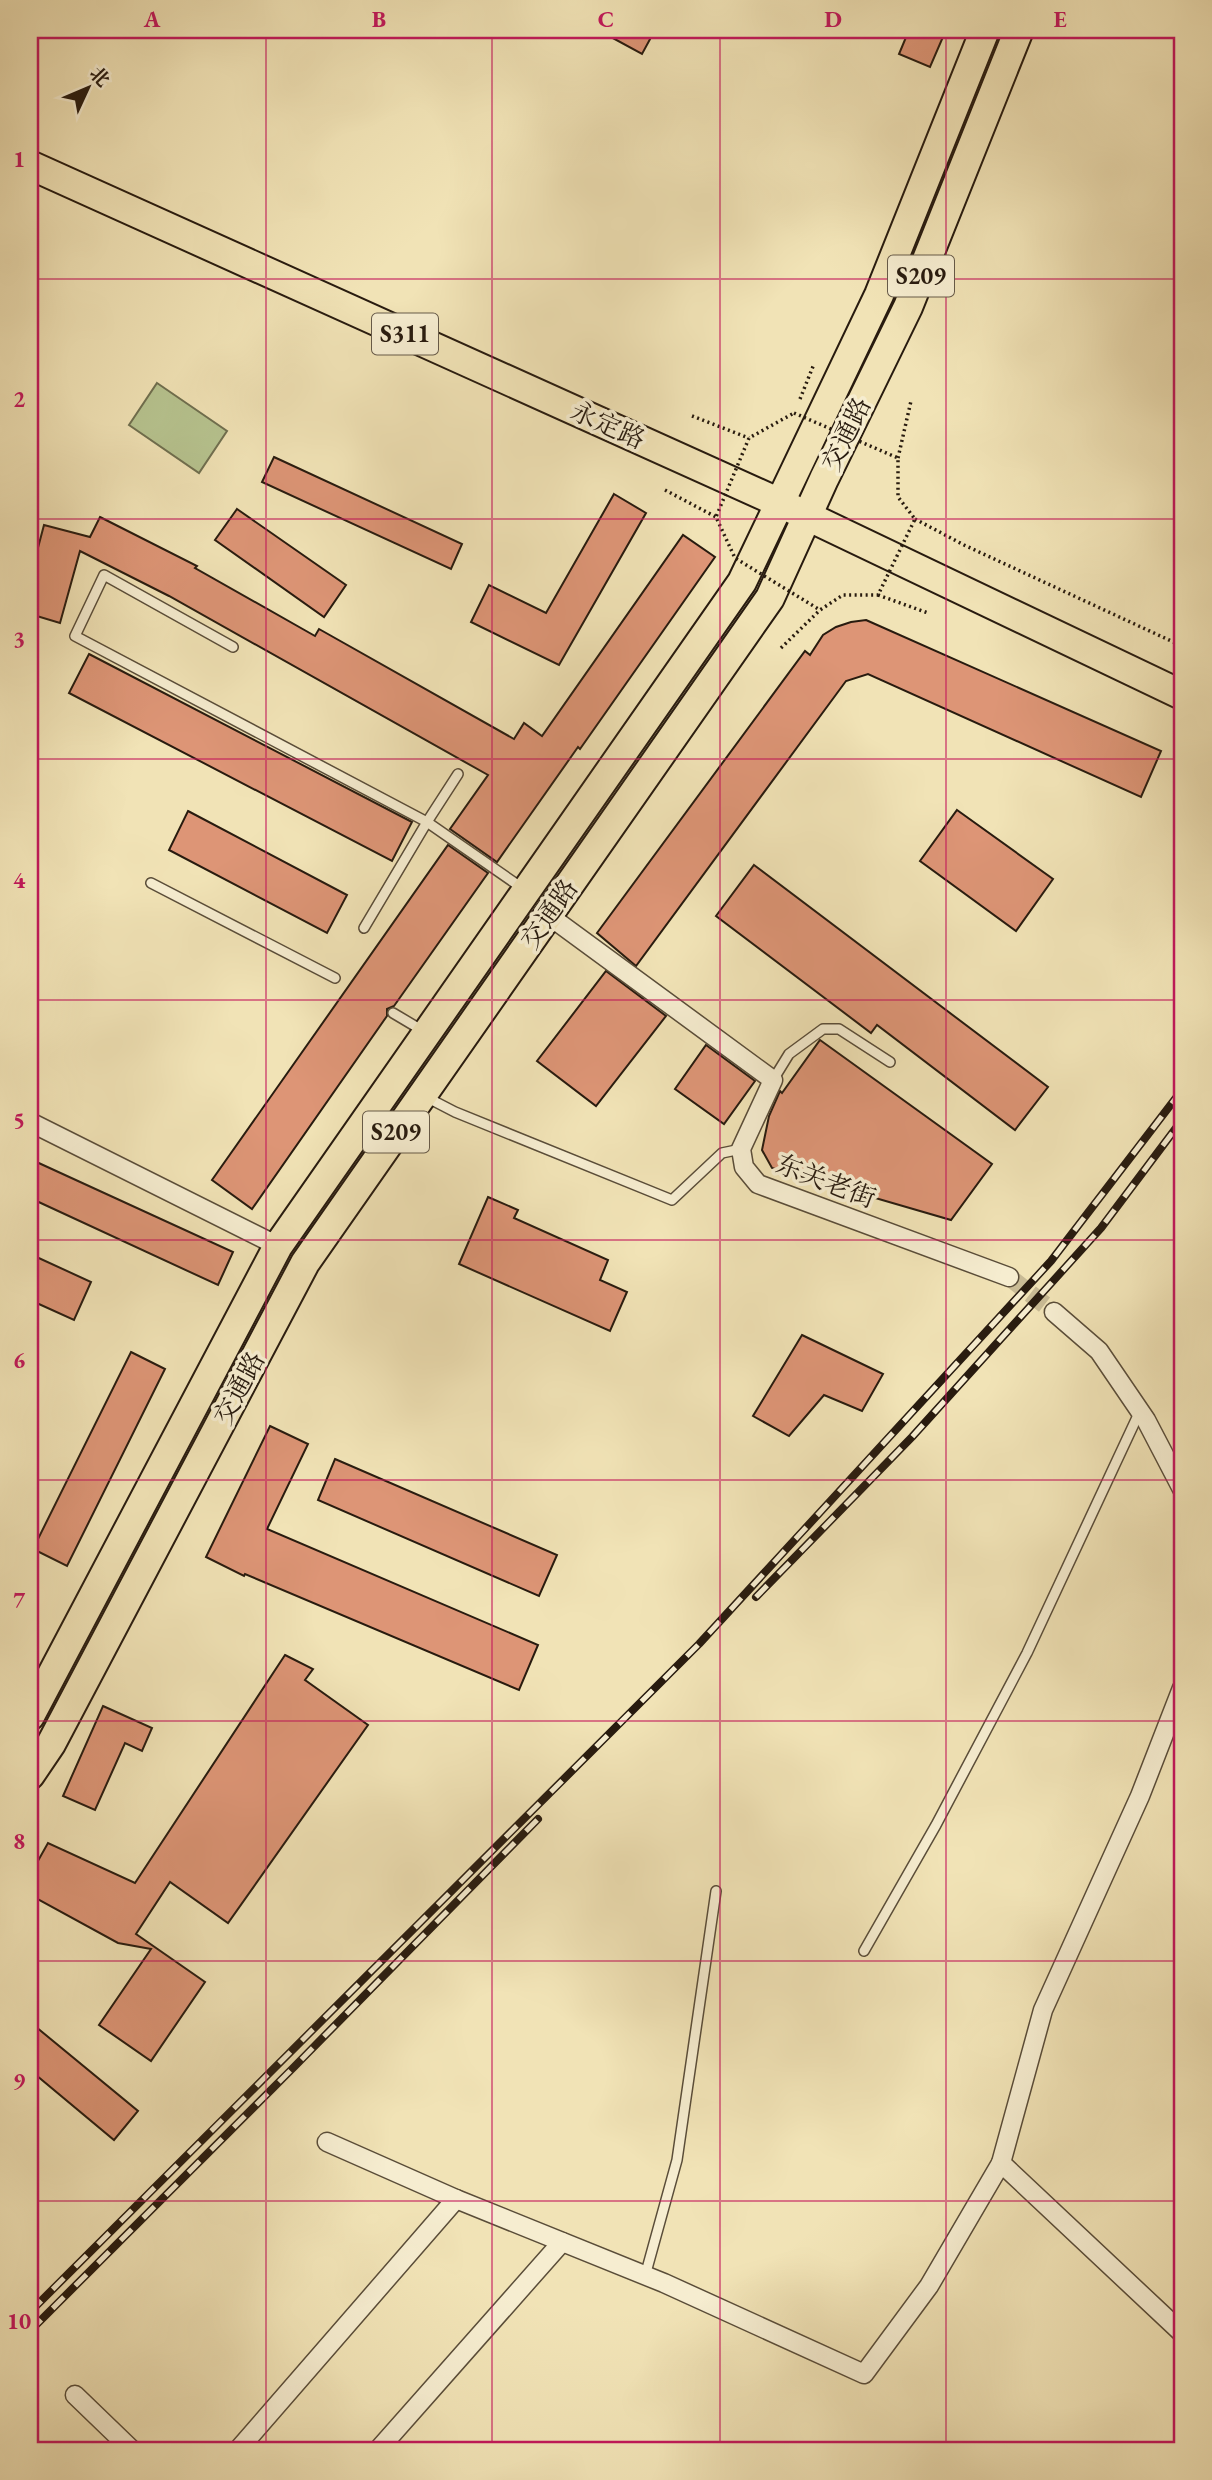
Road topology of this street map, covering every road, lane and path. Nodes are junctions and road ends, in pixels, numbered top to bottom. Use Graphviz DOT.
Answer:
graph roads {
  1 [pos="985,30"];
  2 [pos="1019,30"];
  3 [pos="30,165"];
  4 [pos="814,364"];
  5 [pos="911,401"];
  6 [pos="794,414"];
  7 [pos="692,416"];
  8 [pos="749,438"];
  9 [pos="898,458"];
  10 [pos="665,490"];
  11 [pos="780,503"];
  12 [pos="716,517"];
  13 [pos="808,517"];
  14 [pos="915,519"];
  15 [pos="878,595"];
  16 [pos="820,610"];
  17 [pos="928,613"];
  18 [pos="1182,646"];
  19 [pos="233,647"];
  20 [pos="781,648"];
  21 [pos="1182,695"];
  22 [pos="458,774"];
  23 [pos="427,822"];
  24 [pos="151,883"];
  25 [pos="526,891"];
  26 [pos="548,915"];
  27 [pos="364,928"];
  28 [pos="335,978"];
  29 [pos="393,1013"];
  30 [pos="427,1033"];
  31 [pos="890,1062"];
  32 [pos="773,1080"];
  33 [pos="422,1095"];
  34 [pos="30,1122"];
  35 [pos="741,1149"];
  36 [pos="278,1246"];
  37 [pos="1009,1277"];
  38 [pos="1054,1311"];
  39 [pos="1140,1411"];
  40 [pos="1182,1489"];
  41 [pos="1182,1688"];
  42 [pos="30,1716"];
  43 [pos="30,1775"];
  44 [pos="716,1891"];
  45 [pos="864,1951"];
  46 [pos="327,2142"];
  47 [pos="1001,2163"];
  48 [pos="456,2199"];
  49 [pos="562,2242"];
  50 [pos="645,2276"];
  51 [pos="1182,2333"];
  52 [pos="75,2395"];
  53 [pos="132,2450"];
  54 [pos="239,2450"];
  55 [pos="378,2450"];
  1 -- 11 [label="main road, 交通路 / S209"];
  2 -- 13 [label="main road, 交通路 / S209"];
  3 -- 11 [label="main road, 永定路 / S311"];
  4 -- 6 [label="path"];
  5 -- 9 [label="path"];
  6 -- 8 [label="path, bridge"];
  6 -- 9 [label="path, bridge"];
  7 -- 8 [label="path"];
  8 -- 12 [label="path, bridge"];
  9 -- 14 [label="path, bridge"];
  10 -- 12 [label="path"];
  11 -- 13 [label="main road, 永定路"];
  11 -- 25 [label="main road, 交通路 / S209"];
  12 -- 16 [label="path, bridge"];
  13 -- 21 [label="main road, 永定路"];
  13 -- 26 [label="main road, 交通路 / S209"];
  14 -- 15 [label="path, bridge"];
  14 -- 18 [label="path"];
  15 -- 16 [label="path, bridge"];
  15 -- 17 [label="path"];
  16 -- 20 [label="path"];
  19 -- 23 [label="lane"];
  22 -- 23 [label="lane"];
  23 -- 25 [label="lane"];
  23 -- 27 [label="lane"];
  24 -- 28 [label="lane"];
  25 -- 30 [label="main road, 交通路 / S209"];
  26 -- 32 [label="street"];
  26 -- 33 [label="main road, 交通路 / S209"];
  29 -- 30 [label="lane"];
  30 -- 36 [label="main road, 交通路 / S209"];
  31 -- 32 [label="lane"];
  32 -- 35 [label="street, 东关老街"];
  33 -- 35 [label="lane"];
  33 -- 43 [label="main road, 交通路 / S209"];
  34 -- 36 [label="street"];
  35 -- 37 [label="street, 东关老街"];
  36 -- 42 [label="main road, 交通路 / S209"];
  38 -- 39 [label="street"];
  39 -- 40 [label="street"];
  39 -- 45 [label="lane"];
  41 -- 47 [label="street"];
  44 -- 50 [label="lane"];
  46 -- 48 [label="street"];
  47 -- 50 [label="street"];
  47 -- 51 [label="street"];
  48 -- 49 [label="street"];
  48 -- 54 [label="street"];
  49 -- 50 [label="street"];
  49 -- 55 [label="street"];
  52 -- 53 [label="street"];
}
